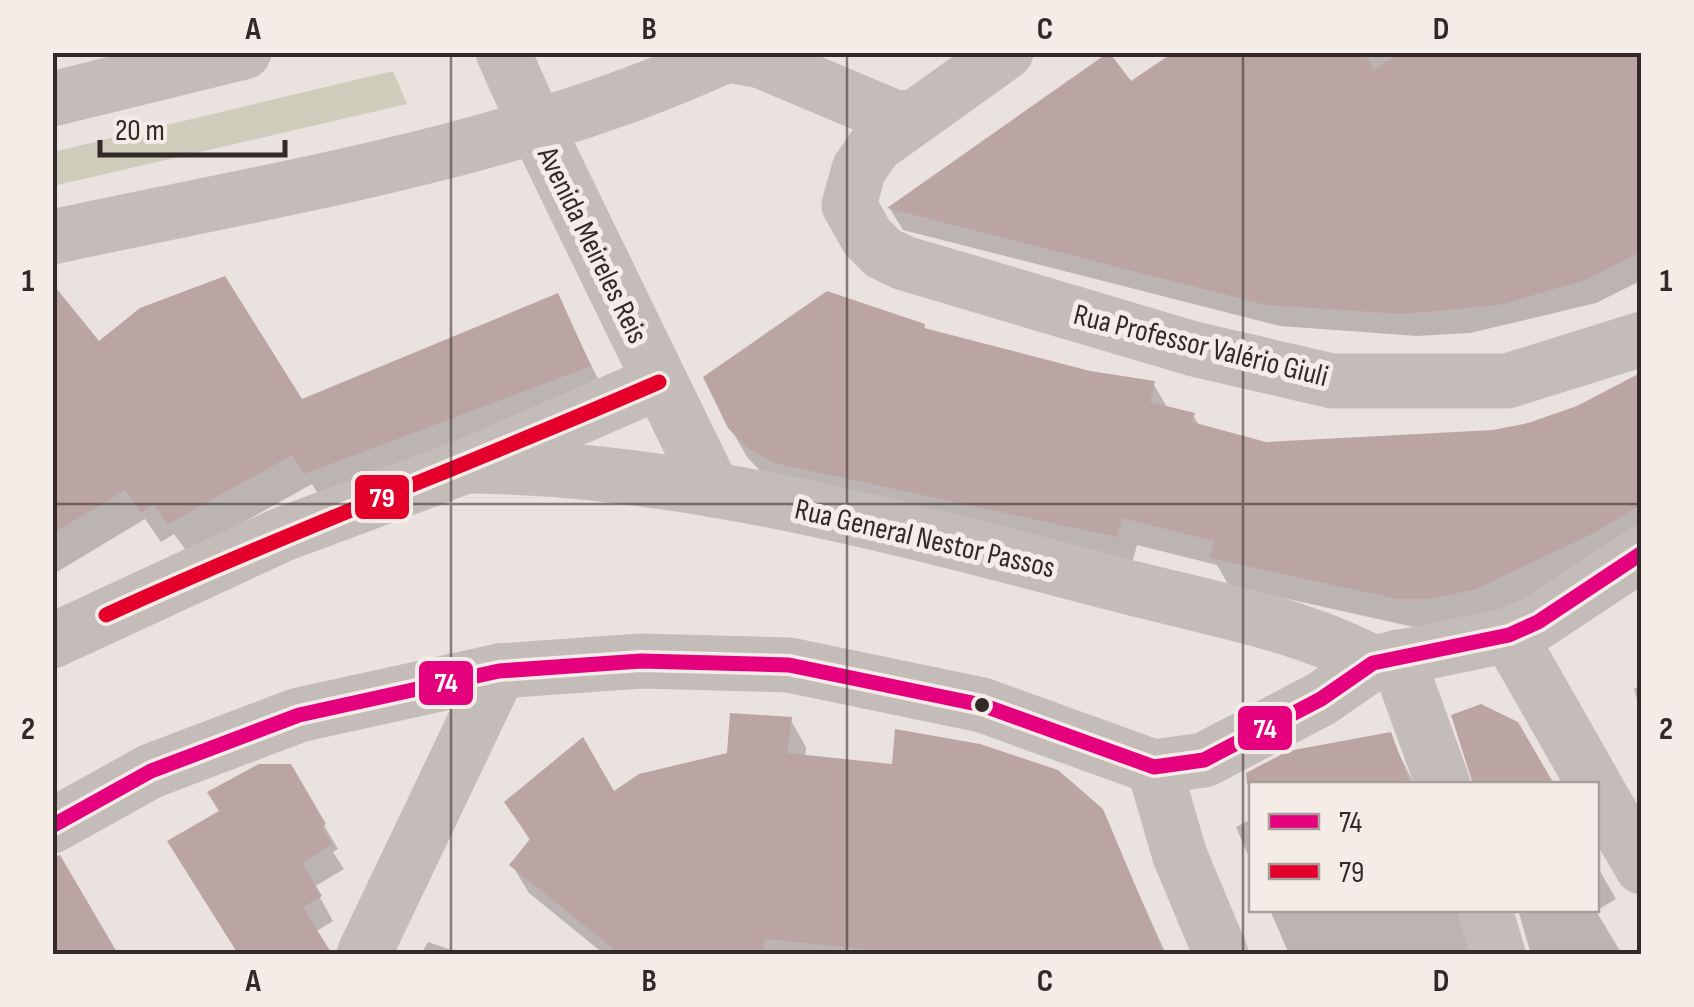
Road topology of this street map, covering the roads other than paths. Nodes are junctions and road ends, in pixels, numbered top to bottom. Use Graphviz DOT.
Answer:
graph roads {
  1 [pos="244,52"];
  2 [pos="502,52"];
  3 [pos="1006,52"];
  4 [pos="731,54"];
  5 [pos="52,99"];
  6 [pos="914,118"];
  7 [pos="536,126"];
  8 [pos="52,238"];
  9 [pos="1642,339"];
  10 [pos="659,382"];
  11 [pos="466,466"];
  12 [pos="713,490"];
  13 [pos="1642,553"];
  14 [pos="1510,635"];
  15 [pos="52,641"];
  16 [pos="1385,660"];
  17 [pos="499,671"];
  18 [pos="1154,766"];
  19 [pos="1442,782"];
  20 [pos="1594,782"];
  21 [pos="1599,791"];
  22 [pos="52,826"];
  23 [pos="1642,867"];
  24 [pos="1486,912"];
  25 [pos="364,954"];
  26 [pos="1220,954"];
  27 [pos="1498,954"];
  1 -- 5 [label="street"];
  2 -- 7 [label="street, Avenida Meireles Reis"];
  3 -- 6 [label="street"];
  4 -- 6 [label="street"];
  4 -- 7 [label="street"];
  6 -- 9 [label="street, Rua Professor Valério Giuli"];
  7 -- 8 [label="street"];
  7 -- 10 [label="street, Avenida Meireles Reis"];
  10 -- 11 [label="street, Rua General Nestor Passos"];
  10 -- 12 [label="street, Avenida Meireles Reis"];
  11 -- 12 [label="street, Rua General Nestor Passos"];
  11 -- 15 [label="street, Rua General Nestor Passos"];
  12 -- 16 [label="street, Rua General Nestor Passos"];
  13 -- 14 [label="street"];
  14 -- 16 [label="street"];
  14 -- 20 [label="street"];
  16 -- 18 [label="street"];
  16 -- 19 [label="street"];
  17 -- 18 [label="street"];
  17 -- 22 [label="street"];
  17 -- 25 [label="street"];
  18 -- 26 [label="street"];
  21 -- 23 [label="street"];
  24 -- 27 [label="street"];
}
